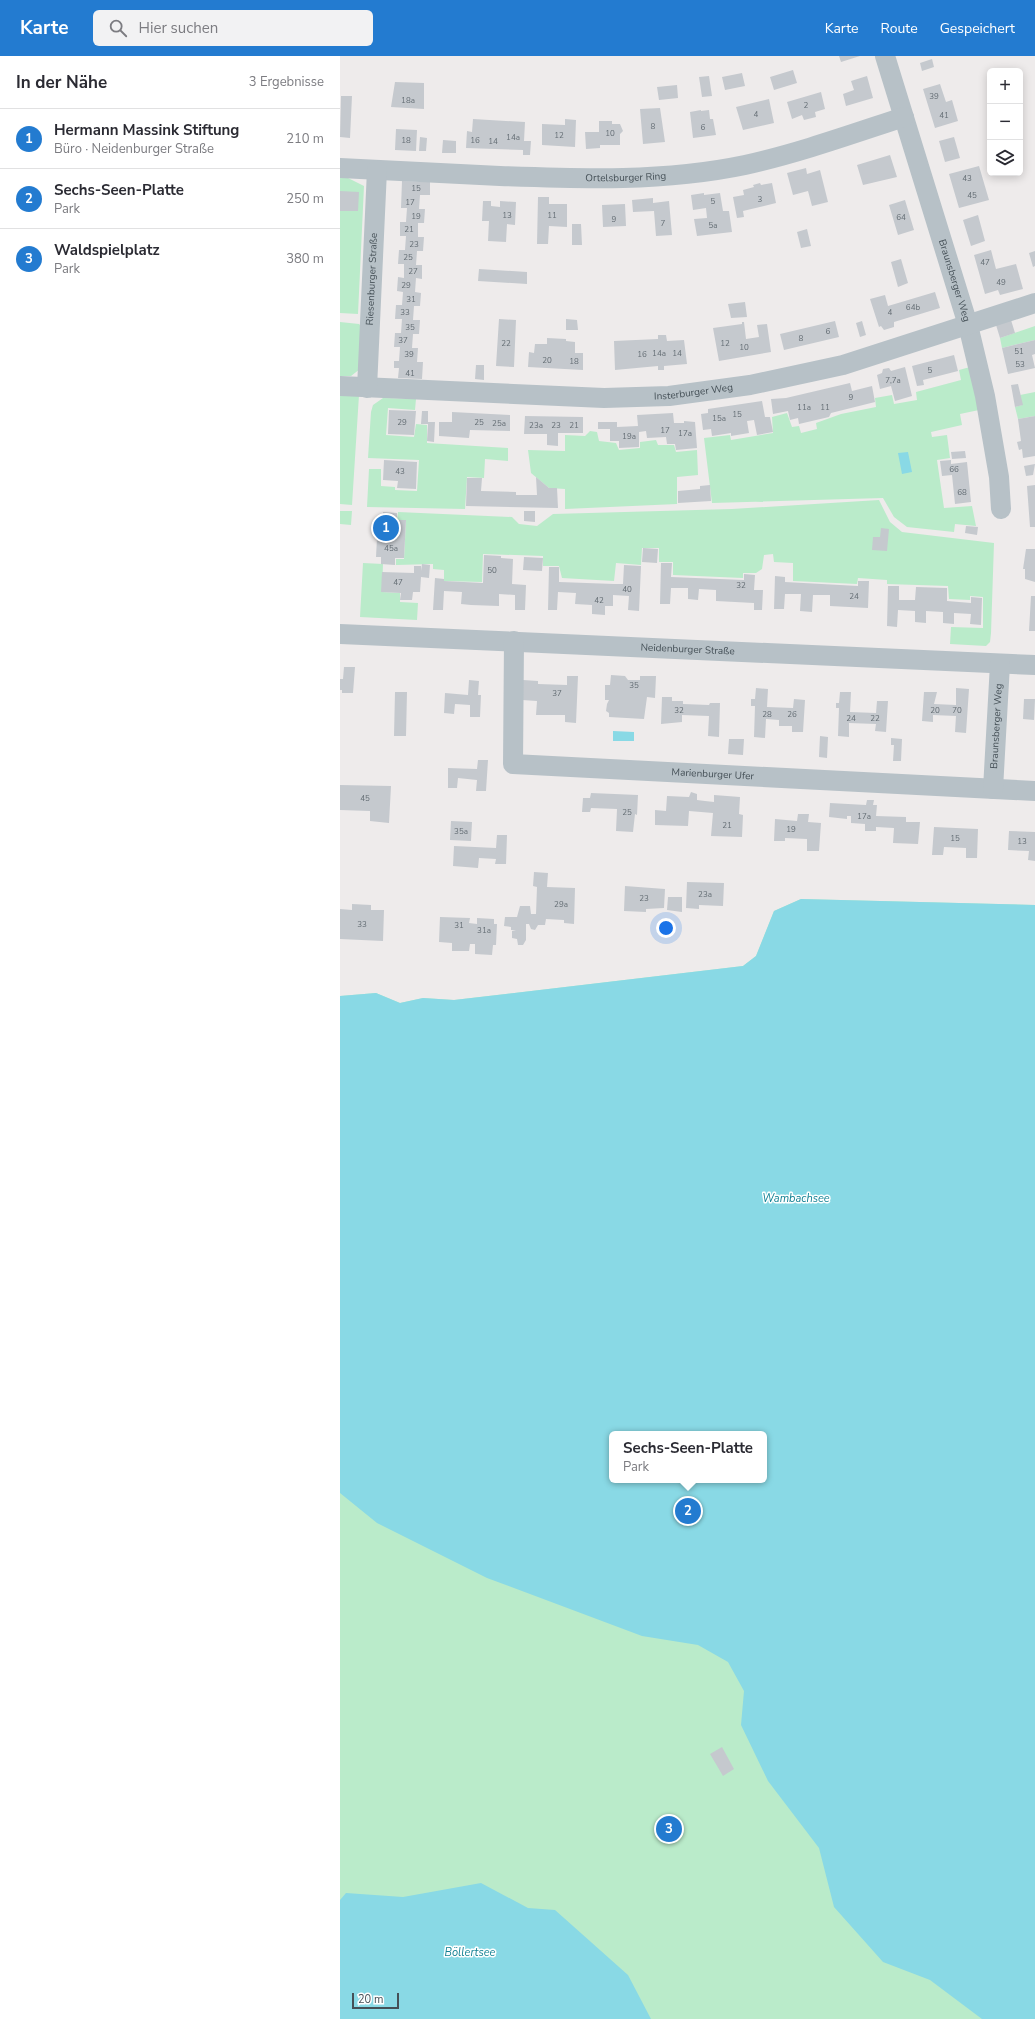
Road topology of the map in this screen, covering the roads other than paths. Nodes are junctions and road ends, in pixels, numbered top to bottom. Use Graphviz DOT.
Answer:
graph roads {
  1 [pos="886,56"];
  2 [pos="904,117"];
  3 [pos="340,168"];
  4 [pos="377,170"];
  5 [pos="1035,304"];
  6 [pos="968,325"];
  7 [pos="340,386"];
  8 [pos="367,388"];
  9 [pos="1001,509"];
  10 [pos="340,634"];
  11 [pos="514,641"];
  12 [pos="1000,664"];
  13 [pos="1035,665"];
  14 [pos="993,789"];
  15 [pos="1035,791"];
  1 -- 2 [label="street, Braunsberger Weg"];
  2 -- 4 [label="street, Ortelsburger Ring"];
  2 -- 6 [label="street, Braunsberger Weg"];
  3 -- 4 [label="street, Ortelsburger Ring"];
  4 -- 8 [label="street, Riesenburger Straße"];
  5 -- 6 [label="street, Insterburger Weg"];
  6 -- 8 [label="street, Insterburger Weg"];
  6 -- 9 [label="street, Braunsberger Weg"];
  7 -- 8 [label="street, Insterburger Weg"];
  10 -- 11 [label="street, Neidenburger Straße"];
  11 -- 12 [label="street, Neidenburger Straße"];
  11 -- 14 [label="street, Marienburger Ufer"];
  12 -- 13 [label="street, Neidenburger Straße"];
  12 -- 14 [label="street, Braunsberger Weg"];
  14 -- 15 [label="street, Marienburger Ufer"];
}
